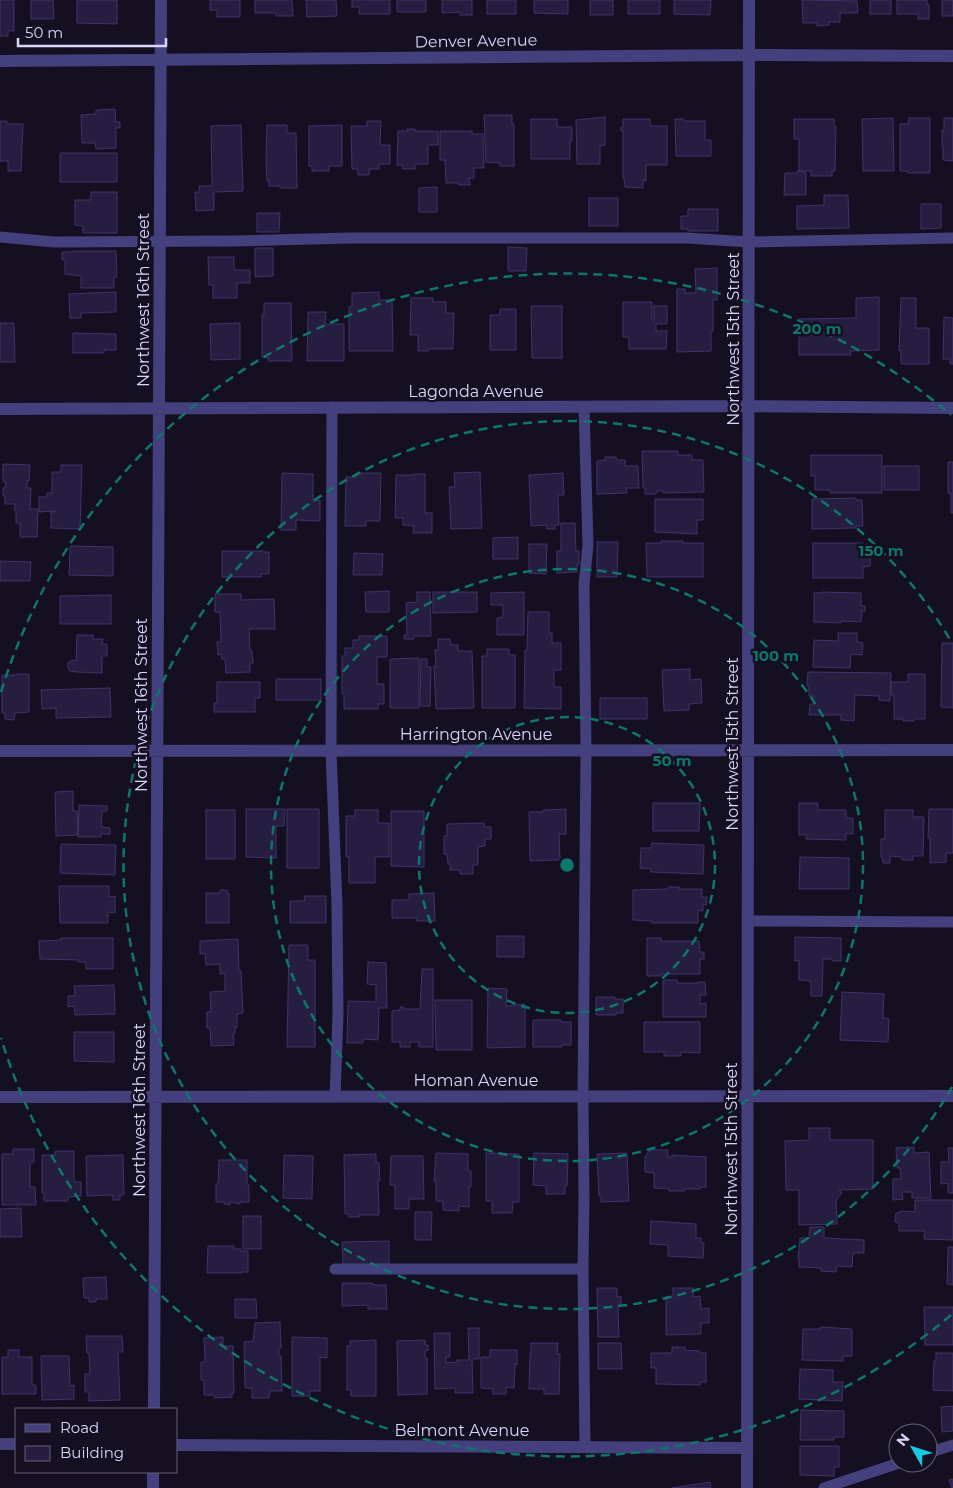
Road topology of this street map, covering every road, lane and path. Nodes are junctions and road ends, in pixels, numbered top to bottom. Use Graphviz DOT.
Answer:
graph roads {
  1 [pos="161,0"];
  2 [pos="749,0"];
  3 [pos="749,55"];
  4 [pos="953,56"];
  5 [pos="161,60"];
  6 [pos="0,61"];
  7 [pos="0,237"];
  8 [pos="953,238"];
  9 [pos="159,241"];
  10 [pos="749,242"];
  11 [pos="749,406"];
  12 [pos="332,407"];
  13 [pos="584,407"];
  14 [pos="0,408"];
  15 [pos="159,408"];
  16 [pos="953,408"];
  17 [pos="586,750"];
  18 [pos="748,750"];
  19 [pos="953,750"];
  20 [pos="0,751"];
  21 [pos="157,751"];
  22 [pos="331,751"];
  23 [pos="748,921"];
  24 [pos="953,922"];
  25 [pos="747,1095"];
  26 [pos="335,1096"];
  27 [pos="582,1096"];
  28 [pos="953,1096"];
  29 [pos="0,1097"];
  30 [pos="155,1097"];
  31 [pos="336,1269"];
  32 [pos="583,1269"];
  33 [pos="154,1408"];
  34 [pos="0,1444"];
  35 [pos="15,1444"];
  36 [pos="178,1445"];
  37 [pos="953,1445"];
  38 [pos="585,1447"];
  39 [pos="747,1448"];
  40 [pos="938,1450"];
  41 [pos="888,1467"];
  42 [pos="153,1473"];
  43 [pos="153,1488"];
  44 [pos="747,1488"];
  45 [pos="824,1488"];
  1 -- 5 [label="street, Northwest 16th Street"];
  2 -- 3 [label="street, Northwest 15th Street"];
  3 -- 4 [label="street, Denver Avenue"];
  3 -- 5 [label="street, Denver Avenue"];
  3 -- 10 [label="street, Northwest 15th Street"];
  5 -- 6 [label="street, Denver Avenue"];
  5 -- 9 [label="street, Northwest 16th Street"];
  7 -- 9 [label="lane"];
  8 -- 10 [label="lane"];
  9 -- 10 [label="lane"];
  9 -- 15 [label="street, Northwest 16th Street"];
  10 -- 11 [label="street, Northwest 15th Street"];
  11 -- 13 [label="street, Lagonda Avenue"];
  11 -- 16 [label="street, Lagonda Avenue"];
  11 -- 18 [label="street, Northwest 15th Street"];
  12 -- 13 [label="street, Lagonda Avenue"];
  12 -- 15 [label="street, Lagonda Avenue"];
  12 -- 22 [label="lane"];
  13 -- 17 [label="lane"];
  14 -- 15 [label="street, Lagonda Avenue"];
  15 -- 21 [label="street, Northwest 16th Street"];
  17 -- 18 [label="street, Harrington Avenue"];
  17 -- 22 [label="street, Harrington Avenue"];
  17 -- 27 [label="lane"];
  18 -- 19 [label="street, Harrington Avenue"];
  18 -- 23 [label="street, Northwest 15th Street"];
  20 -- 21 [label="street, Harrington Avenue"];
  21 -- 22 [label="street, Harrington Avenue"];
  21 -- 30 [label="street, Northwest 16th Street"];
  22 -- 26 [label="lane"];
  23 -- 24 [label="lane"];
  23 -- 25 [label="street, Northwest 15th Street"];
  25 -- 27 [label="street, Homan Avenue"];
  25 -- 28 [label="street, Homan Avenue"];
  25 -- 39 [label="street, Northwest 15th Street"];
  26 -- 27 [label="street, Homan Avenue"];
  26 -- 30 [label="street, Homan Avenue"];
  27 -- 32 [label="lane"];
  29 -- 30 [label="street, Homan Avenue"];
  30 -- 33 [label="street, Northwest 16th Street"];
  31 -- 32 [label="lane"];
  32 -- 38 [label="lane"];
  34 -- 35 [label="street"];
  36 -- 38 [label="street, Belmont Avenue"];
  37 -- 40 [label="lane"];
  38 -- 39 [label="street, Belmont Avenue"];
  39 -- 44 [label="street, Northwest 15th Street"];
  41 -- 45 [label="lane"];
  42 -- 43 [label="street"];
}
